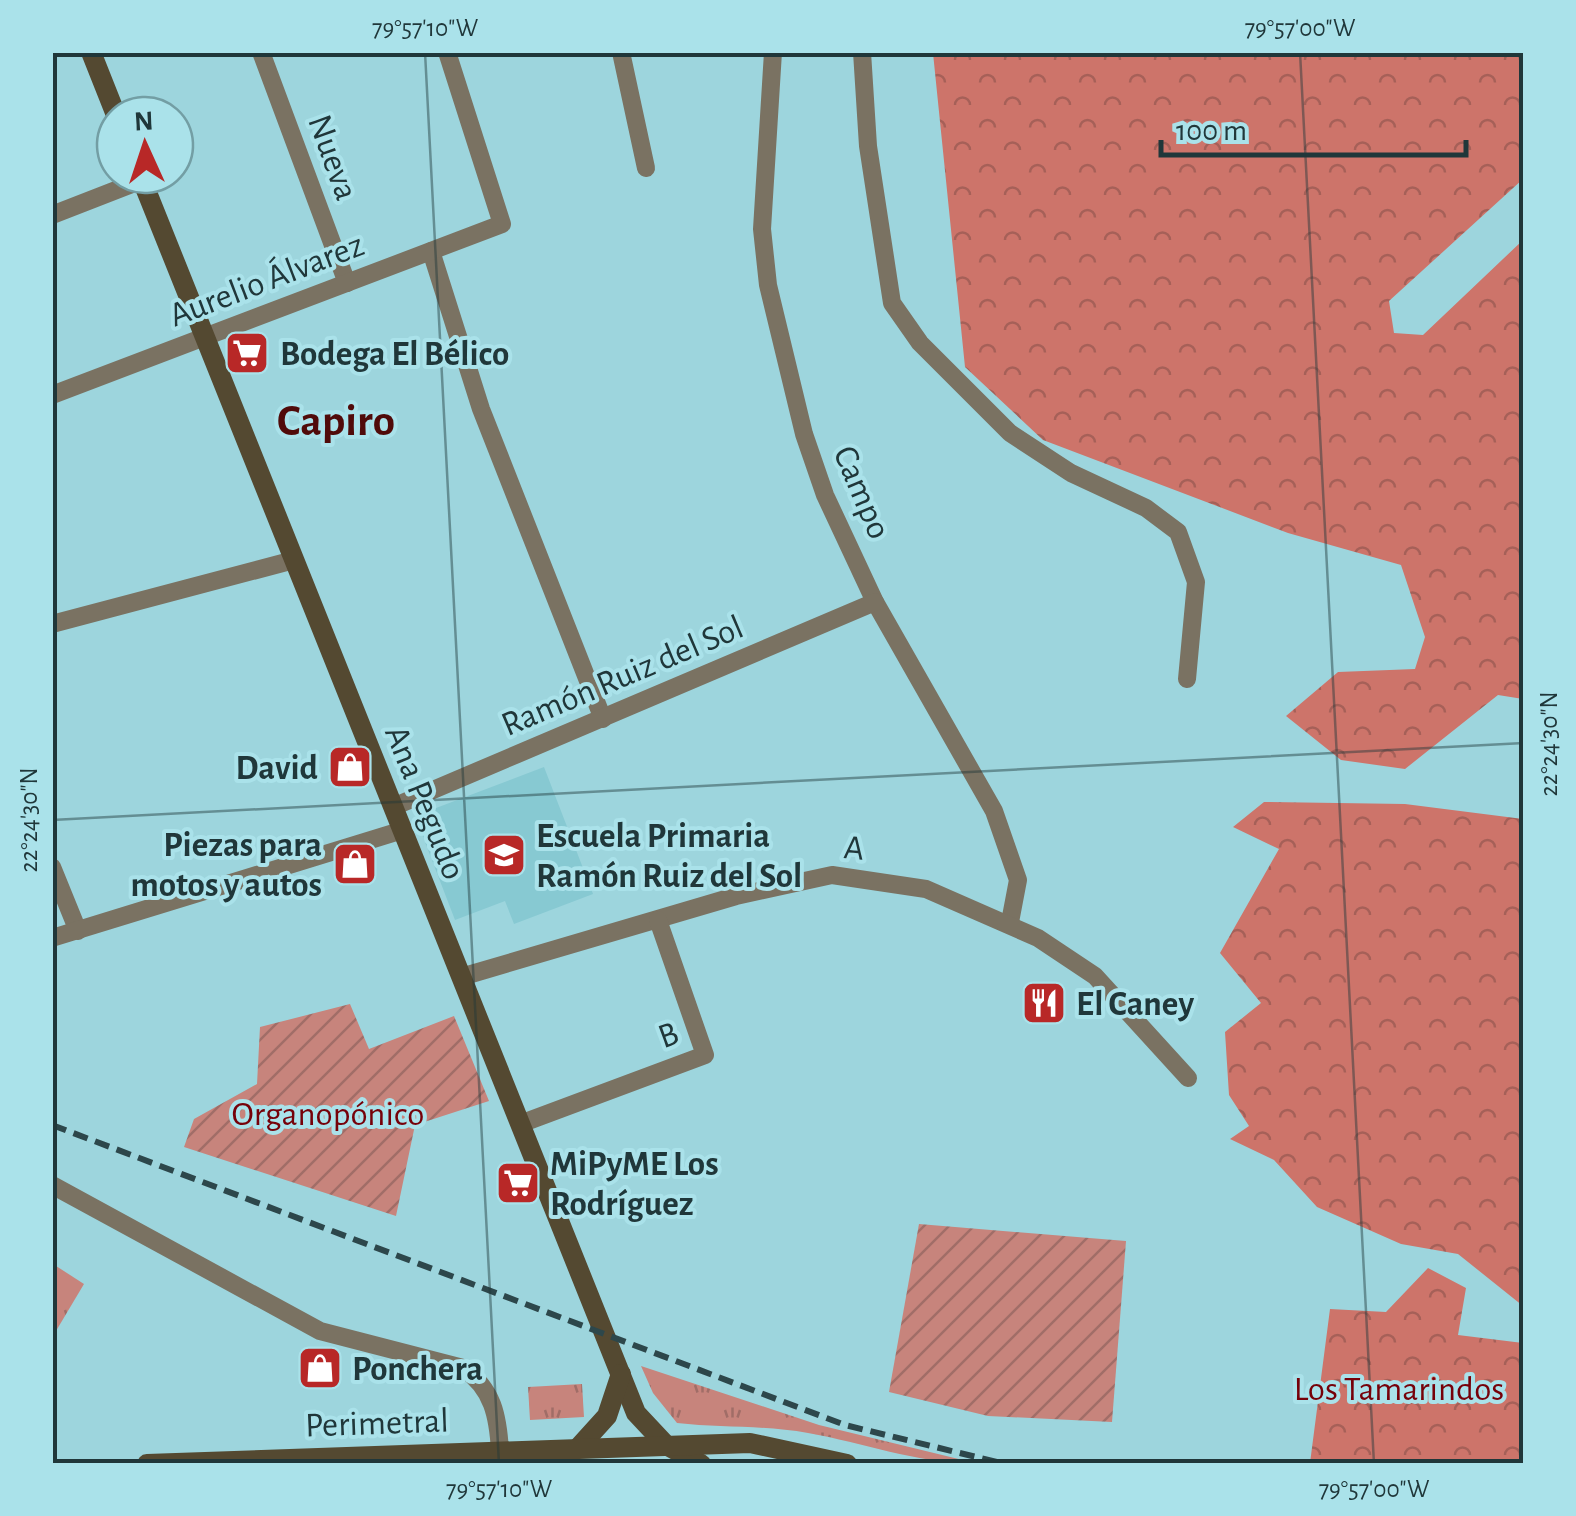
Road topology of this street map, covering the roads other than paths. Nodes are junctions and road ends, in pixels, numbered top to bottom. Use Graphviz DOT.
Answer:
graph roads {
  1 [pos="91,52"];
  2 [pos="261,52"];
  3 [pos="447,52"];
  4 [pos="620,52"];
  5 [pos="773,52"];
  6 [pos="862,52"];
  7 [pos="108,95"];
  8 [pos="646,168"];
  9 [pos="100,195"];
  10 [pos="148,195"];
  11 [pos="52,215"];
  12 [pos="431,252"];
  13 [pos="347,283"];
  14 [pos="205,337"];
  15 [pos="52,396"];
  16 [pos="294,560"];
  17 [pos="876,602"];
  18 [pos="52,624"];
  19 [pos="1187,680"];
  20 [pos="603,718"];
  21 [pos="394,807"];
  22 [pos="402,830"];
  23 [pos="52,867"];
  24 [pos="658,920"];
  25 [pos="1010,922"];
  26 [pos="78,931"];
  27 [pos="52,938"];
  28 [pos="461,977"];
  29 [pos="1188,1078"];
  30 [pos="520,1124"];
  31 [pos="52,1185"];
  32 [pos="621,1374"];
  33 [pos="636,1413"];
  34 [pos="666,1445"];
  35 [pos="628,1446"];
  36 [pos="578,1448"];
  37 [pos="500,1451"];
  38 [pos="147,1464"];
  39 [pos="606,1464"];
  40 [pos="701,1464"];
  41 [pos="846,1464"];
  1 -- 7 [label="street"];
  2 -- 13 [label="street, Nueva"];
  3 -- 12 [label="street, Aurelio Álvarez"];
  4 -- 8 [label="street"];
  5 -- 17 [label="street, Campo"];
  6 -- 19 [label="street"];
  9 -- 11 [label="street"];
  10 -- 14 [label="street, Ana Pegudo"];
  12 -- 13 [label="street, Aurelio Álvarez"];
  12 -- 20 [label="street"];
  13 -- 14 [label="street, Aurelio Álvarez"];
  14 -- 15 [label="street, Aurelio Álvarez"];
  14 -- 16 [label="street, Ana Pegudo"];
  16 -- 18 [label="street"];
  16 -- 21 [label="street, Ana Pegudo"];
  17 -- 20 [label="street, Ramón Ruiz del Sol"];
  17 -- 25 [label="street, Campo"];
  20 -- 21 [label="street, Ramón Ruiz del Sol"];
  21 -- 22 [label="street, Ana Pegudo"];
  22 -- 26 [label="street"];
  22 -- 28 [label="street, Ana Pegudo"];
  23 -- 26 [label="street"];
  24 -- 25 [label="street, A"];
  24 -- 28 [label="street, A"];
  24 -- 30 [label="street, B"];
  25 -- 29 [label="street, A"];
  26 -- 27 [label="street"];
  28 -- 30 [label="street, Ana Pegudo"];
  30 -- 32 [label="street, Ana Pegudo"];
  31 -- 37 [label="street"];
  32 -- 33 [label="street, Ana Pegudo"];
  32 -- 36 [label="street"];
  33 -- 34 [label="street, Ana Pegudo"];
  33 -- 35 [label="street"];
  34 -- 35 [label="street, Perimetral"];
  34 -- 40 [label="street"];
  34 -- 41 [label="street, Perimetral"];
  35 -- 36 [label="street, Perimetral"];
  35 -- 39 [label="street"];
  36 -- 37 [label="street, Perimetral"];
  37 -- 38 [label="street, Perimetral"];
}
